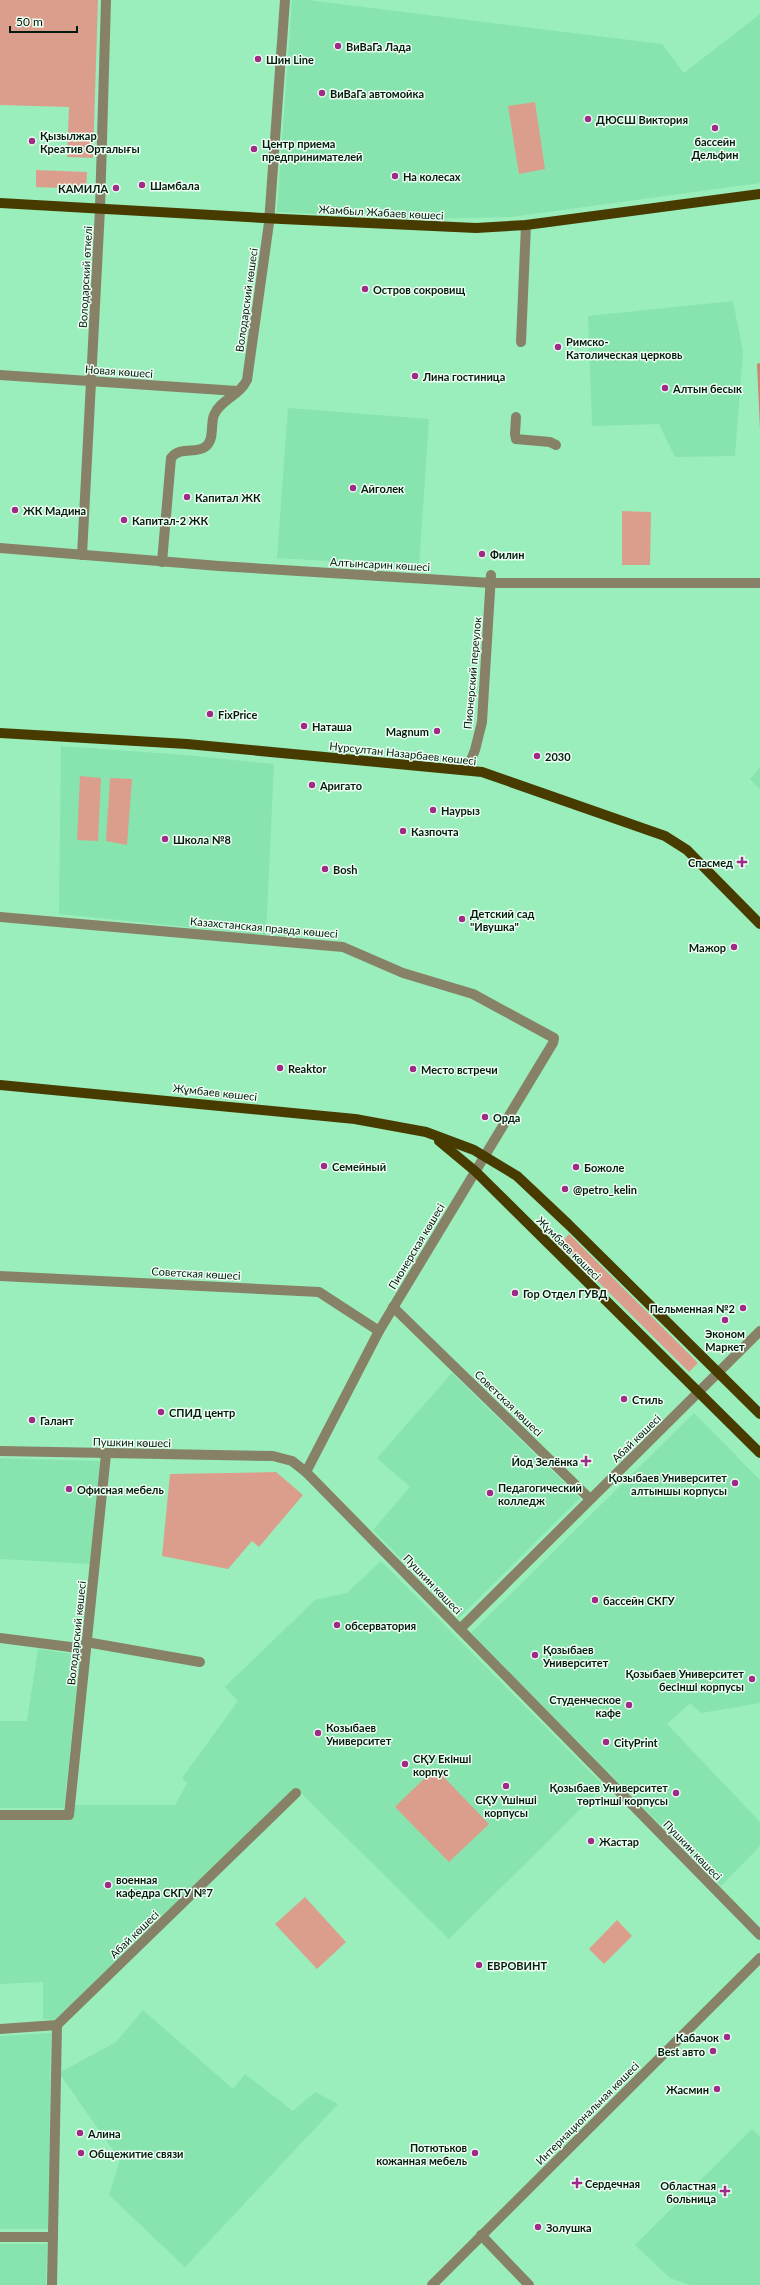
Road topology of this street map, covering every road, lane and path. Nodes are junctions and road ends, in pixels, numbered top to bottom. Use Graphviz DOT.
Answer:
graph roads {
  1 [pos="106,0"];
  2 [pos="285,0"];
  3 [pos="760,194"];
  4 [pos="0,203"];
  5 [pos="100,209"];
  6 [pos="269,218"];
  7 [pos="526,225"];
  8 [pos="521,342"];
  9 [pos="0,375"];
  10 [pos="91,381"];
  11 [pos="237,391"];
  12 [pos="516,417"];
  13 [pos="556,445"];
  14 [pos="0,548"];
  15 [pos="82,555"];
  16 [pos="162,562"];
  17 [pos="491,579"];
  18 [pos="760,583"];
  19 [pos="0,733"];
  20 [pos="467,770"];
  21 [pos="0,916"];
  22 [pos="760,924"];
  23 [pos="554,1038"];
  24 [pos="0,1085"];
  25 [pos="426,1132"];
  26 [pos="485,1156"];
  27 [pos="475,1171"];
  28 [pos="0,1276"];
  29 [pos="393,1307"];
  30 [pos="379,1331"];
  31 [pos="760,1331"];
  32 [pos="718,1373"];
  33 [pos="699,1392"];
  34 [pos="760,1414"];
  35 [pos="0,1451"];
  36 [pos="760,1452"];
  37 [pos="106,1454"];
  38 [pos="306,1472"];
  39 [pos="590,1499"];
  40 [pos="460,1629"];
  41 [pos="0,1638"];
  42 [pos="86,1646"];
  43 [pos="200,1662"];
  44 [pos="296,1793"];
  45 [pos="0,1815"];
  46 [pos="760,1935"];
  47 [pos="760,1958"];
  48 [pos="57,2025"];
  49 [pos="0,2029"];
  50 [pos="481,2235"];
  51 [pos="0,2237"];
  52 [pos="53,2237"];
  53 [pos="52,2285"];
  54 [pos="432,2285"];
  55 [pos="529,2285"];
  1 -- 5 [label="street, Володарский өткелі"];
  2 -- 6 [label="street, Володарский көшесі"];
  3 -- 7 [label="main road, Жамбыл Жабаев көшесі"];
  4 -- 5 [label="main road, Жамбыл Жабаев көшесі"];
  5 -- 6 [label="main road, Жамбыл Жабаев көшесі"];
  5 -- 10 [label="street, Володарский өткелі"];
  6 -- 7 [label="main road, Жамбыл Жабаев көшесі"];
  6 -- 11 [label="street, Володарский көшесі"];
  7 -- 8 [label="street"];
  9 -- 10 [label="street, Новая көшесі"];
  10 -- 11 [label="street, Новая көшесі"];
  10 -- 15 [label="street, Володарский өткелі"];
  11 -- 16 [label="street, Володарский көшесі"];
  12 -- 13 [label="street"];
  14 -- 15 [label="street, Алтынсарин көшесі"];
  15 -- 16 [label="street, Алтынсарин көшесі"];
  16 -- 17 [label="street, Алтынсарин көшесі"];
  17 -- 18 [label="street, Алтынсарин көшесі"];
  17 -- 20 [label="street, Пионерский переулок"];
  19 -- 20 [label="main road, Нұрсұлтан Назарбаев көшесі"];
  20 -- 22 [label="main road, Нұрсұлтан Назарбаев көшесі"];
  21 -- 23 [label="street, Казахстанская правда көшесі"];
  23 -- 26 [label="street, Пионерская көшесі"];
  24 -- 25 [label="main road, Жұмбаев көшесі"];
  25 -- 26 [label="main road, Жұмбаев көшесі"];
  25 -- 27 [label="main road, Жұмбаев көшесі"];
  26 -- 27 [label="street, Пионерская көшесі"];
  26 -- 32 [label="main road, Жұмбаев көшесі"];
  27 -- 29 [label="street, Пионерская көшесі"];
  27 -- 33 [label="main road, Жұмбаев көшесі"];
  28 -- 30 [label="street, Советская көшесі"];
  29 -- 30 [label="street, Пионерская көшесі"];
  29 -- 39 [label="street, Советская көшесі"];
  30 -- 38 [label="street, Пионерская көшесі"];
  31 -- 32 [label="street, Абай көшесі"];
  32 -- 33 [label="street, Абай көшесі"];
  32 -- 34 [label="main road, Жұмбаев көшесі"];
  33 -- 36 [label="main road, Жұмбаев көшесі"];
  33 -- 39 [label="street, Абай көшесі"];
  35 -- 37 [label="street, Пушкин көшесі"];
  37 -- 38 [label="street, Пушкин көшесі"];
  37 -- 42 [label="street, Володарский көшесі"];
  38 -- 40 [label="street, Пушкин көшесі"];
  39 -- 40 [label="street, Абай көшесі"];
  40 -- 46 [label="street, Пушкин көшесі"];
  41 -- 42 [label="street"];
  42 -- 43 [label="street"];
  42 -- 45 [label="street, Володарский көшесі"];
  44 -- 48 [label="street, Абай көшесі"];
  47 -- 50 [label="street, Интернациональная көшесі"];
  48 -- 49 [label="street"];
  48 -- 52 [label="street"];
  50 -- 54 [label="street, Интернациональная көшесі"];
  50 -- 55 [label="street"];
  51 -- 52 [label="street"];
  52 -- 53 [label="street"];
}
